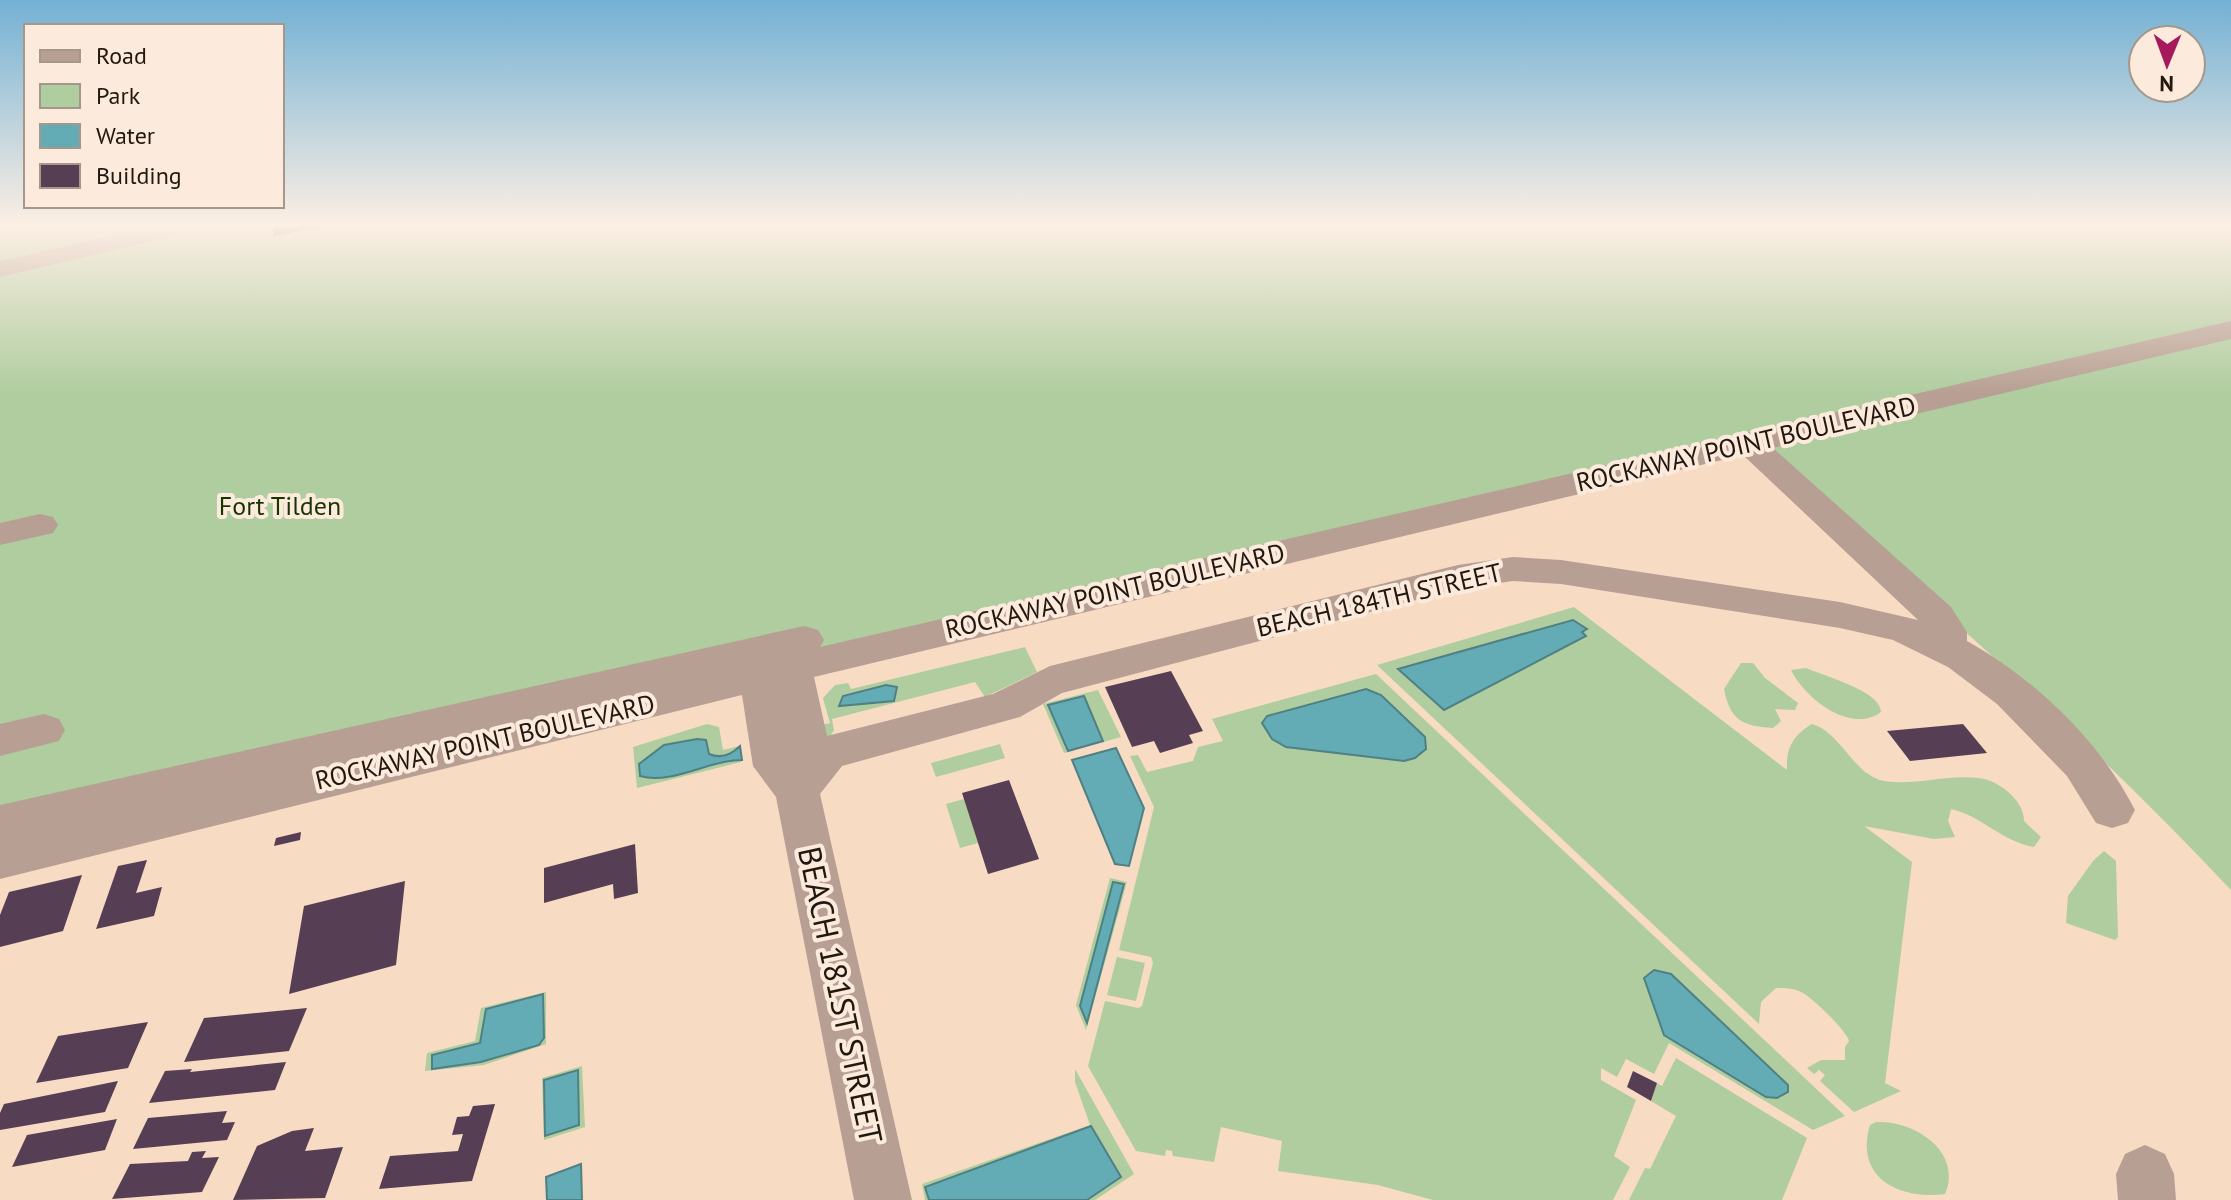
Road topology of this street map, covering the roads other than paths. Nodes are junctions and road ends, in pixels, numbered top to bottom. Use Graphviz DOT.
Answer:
graph roads {
  1 [pos="2231,316"];
  2 [pos="2231,330"];
  3 [pos="1749,443"];
  4 [pos="1698,444"];
  5 [pos="40,525"];
  6 [pos="0,534"];
  7 [pos="1948,648"];
  8 [pos="765,665"];
  9 [pos="44,730"];
  10 [pos="0,740"];
  11 [pos="371,754"];
  12 [pos="797,791"];
  13 [pos="2112,810"];
  14 [pos="0,824"];
  15 [pos="0,859"];
  16 [pos="883,1200"];
  1 -- 4 [label="street, ROCKAWAY POINT BOULEVARD"];
  2 -- 3 [label="street, ROCKAWAY POINT BOULEVARD"];
  3 -- 4 [label="street, ROCKAWAY POINT BOULEVARD"];
  3 -- 7 [label="street"];
  4 -- 8 [label="street, ROCKAWAY POINT BOULEVARD"];
  5 -- 6 [label="street"];
  7 -- 12 [label="street, BEACH 184TH STREET"];
  7 -- 13 [label="street, BEACH 184TH STREET"];
  8 -- 11 [label="street, ROCKAWAY POINT BOULEVARD"];
  8 -- 12 [label="street, BEACH 181ST STREET"];
  8 -- 12 [label="street"];
  9 -- 10 [label="street"];
  11 -- 14 [label="street, ROCKAWAY POINT BOULEVARD"];
  11 -- 15 [label="street, ROCKAWAY POINT BOULEVARD"];
  12 -- 16 [label="street, BEACH 181ST STREET"];
}
